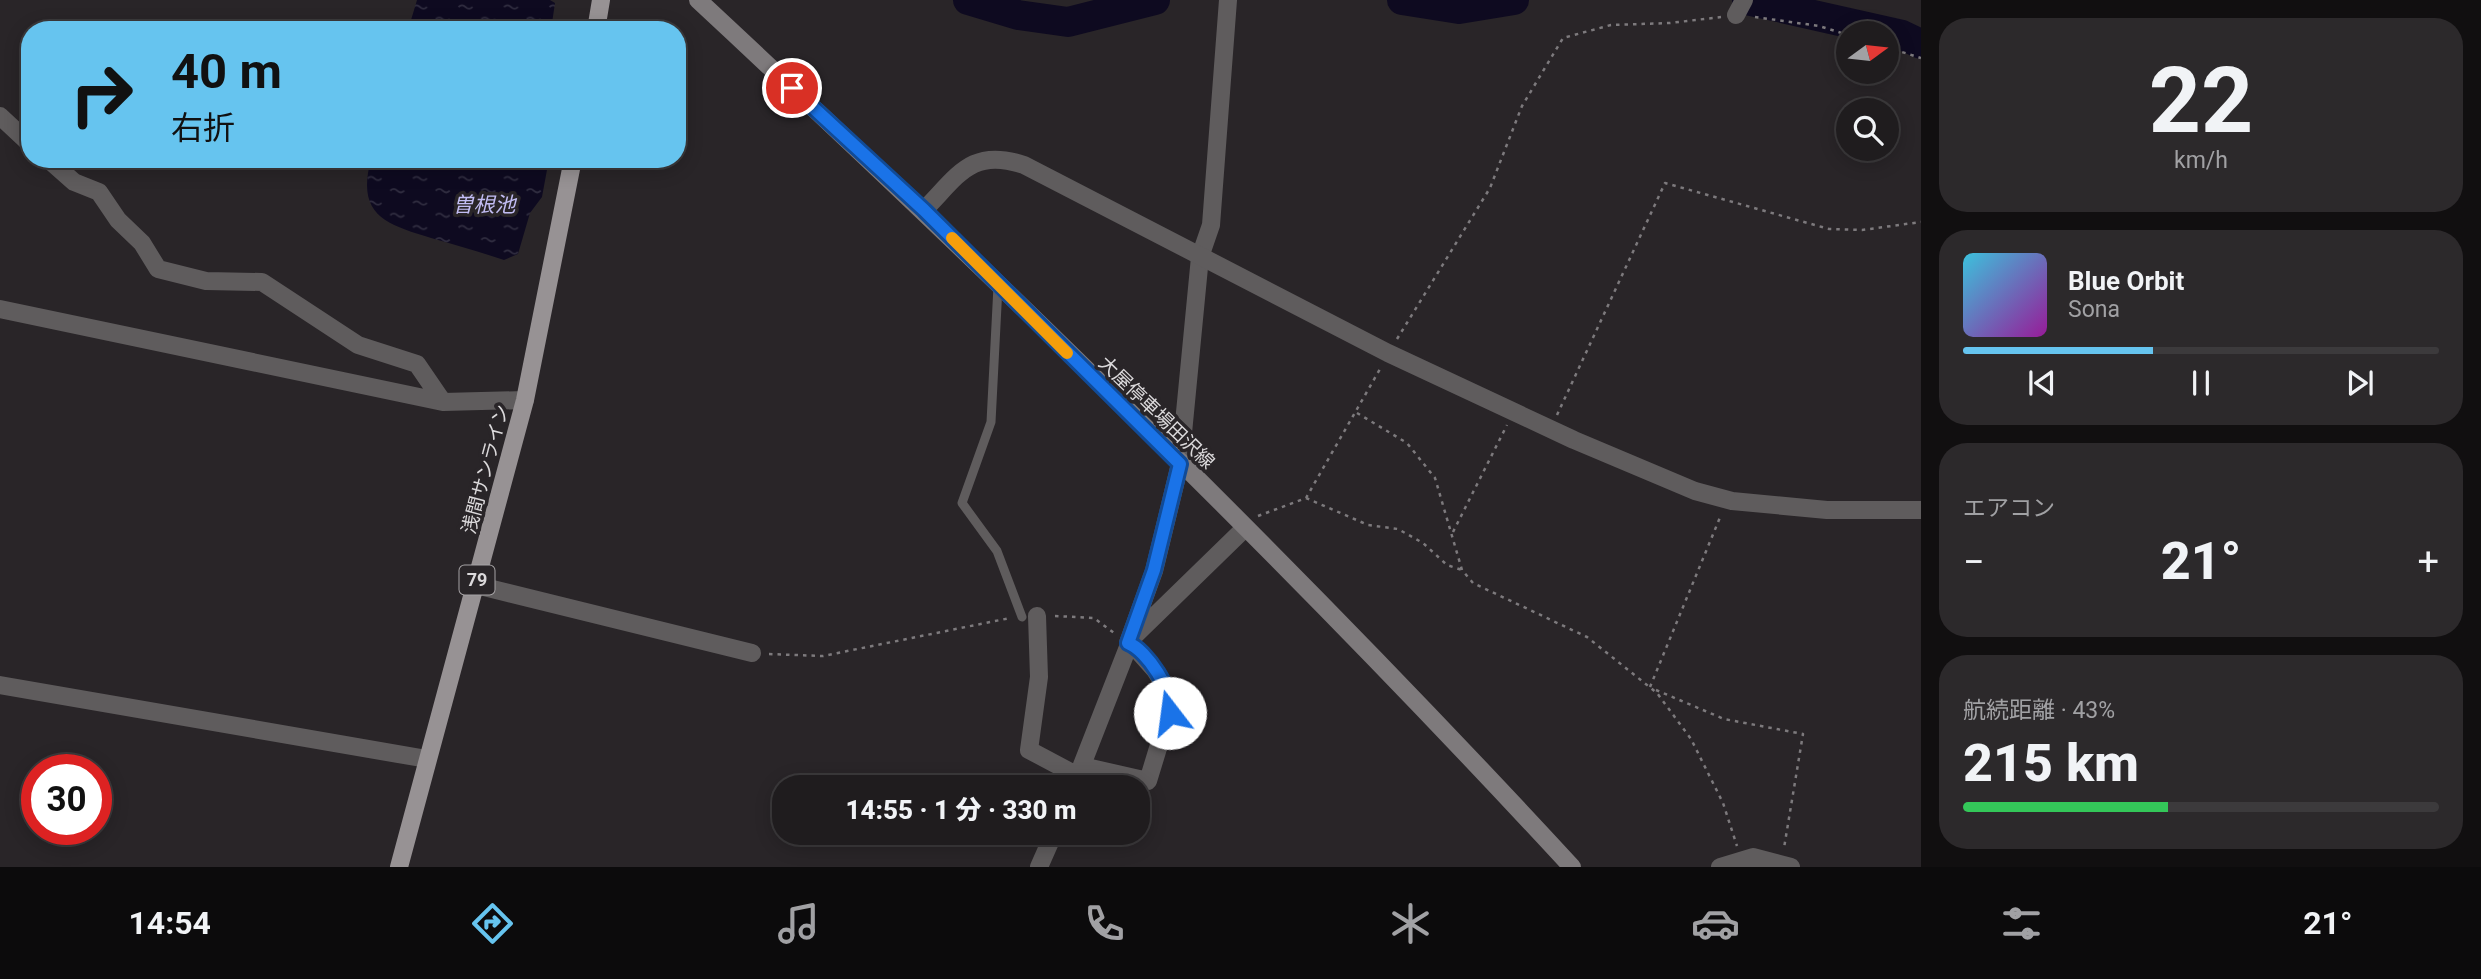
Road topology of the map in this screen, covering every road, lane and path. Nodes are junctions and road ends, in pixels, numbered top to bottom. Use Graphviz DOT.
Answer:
graph roads {
  1 [pos="601,0"];
  2 [pos="698,0"];
  3 [pos="1228,0"];
  4 [pos="1740,8"];
  5 [pos="598,21"];
  6 [pos="1836,31"];
  7 [pos="1899,51"];
  8 [pos="1921,58"];
  9 [pos="0,117"];
  10 [pos="21,136"];
  11 [pos="58,168"];
  12 [pos="571,168"];
  13 [pos="924,210"];
  14 [pos="1921,222"];
  15 [pos="1200,257"];
  16 [pos="998,286"];
  17 [pos="0,309"];
  18 [pos="1388,353"];
  19 [pos="525,400"];
  20 [pos="443,402"];
  21 [pos="1515,410"];
  22 [pos="1357,413"];
  23 [pos="1551,428"];
  24 [pos="1180,464"];
  25 [pos="1306,498"];
  26 [pos="1727,499"];
  27 [pos="1921,510"];
  28 [pos="1245,528"];
  29 [pos="1452,532"];
  30 [pos="1462,570"];
  31 [pos="476,585"];
  32 [pos="1030,617"];
  33 [pos="1129,642"];
  34 [pos="752,653"];
  35 [pos="0,685"];
  36 [pos="1650,687"];
  37 [pos="427,759"];
  38 [pos="1076,775"];
  39 [pos="1078,775"];
  40 [pos="1150,775"];
  41 [pos="1049,845"];
  42 [pos="1742,861"];
  43 [pos="1786,865"];
  44 [pos="399,867"];
  45 [pos="1039,867"];
  46 [pos="1572,867"];
  47 [pos="1720,867"];
  1 -- 5 [label="main road"];
  2 -- 13 [label="main road, 大屋停車場田沢線"];
  3 -- 15 [label="street"];
  4 -- 6 [label="path"];
  4 -- 18 [label="path"];
  7 -- 8 [label="path"];
  9 -- 10 [label="street"];
  11 -- 20 [label="street"];
  12 -- 19 [label="main road, 浅間サンライン / 79"];
  13 -- 15 [label="street"];
  13 -- 16 [label="main road, 大屋停車場田沢線"];
  14 -- 23 [label="path"];
  15 -- 18 [label="street"];
  15 -- 24 [label="street"];
  16 -- 24 [label="main road, 大屋停車場田沢線"];
  16 -- 32 [label="lane"];
  17 -- 20 [label="street"];
  18 -- 21 [label="street"];
  18 -- 22 [label="path"];
  19 -- 20 [label="street"];
  19 -- 31 [label="main road, 浅間サンライン / 79"];
  21 -- 23 [label="street"];
  21 -- 29 [label="path"];
  22 -- 25 [label="path"];
  22 -- 29 [label="path"];
  23 -- 26 [label="street"];
  24 -- 28 [label="main road, 大屋停車場田沢線"];
  24 -- 33 [label="street"];
  25 -- 28 [label="path"];
  25 -- 30 [label="path"];
  26 -- 27 [label="street"];
  26 -- 36 [label="path"];
  28 -- 33 [label="street"];
  28 -- 46 [label="main road, 大屋停車場田沢線"];
  29 -- 30 [label="path"];
  30 -- 36 [label="path"];
  31 -- 34 [label="street"];
  31 -- 37 [label="main road, 浅間サンライン / 79"];
  32 -- 33 [label="path"];
  32 -- 34 [label="path"];
  32 -- 38 [label="street"];
  33 -- 39 [label="street"];
  33 -- 40 [label="street"];
  35 -- 37 [label="street"];
  36 -- 42 [label="path"];
  36 -- 43 [label="path"];
  37 -- 44 [label="main road, 浅間サンライン / 79"];
  41 -- 45 [label="street"];
  42 -- 43 [label="street"];
  42 -- 47 [label="street"];
}
